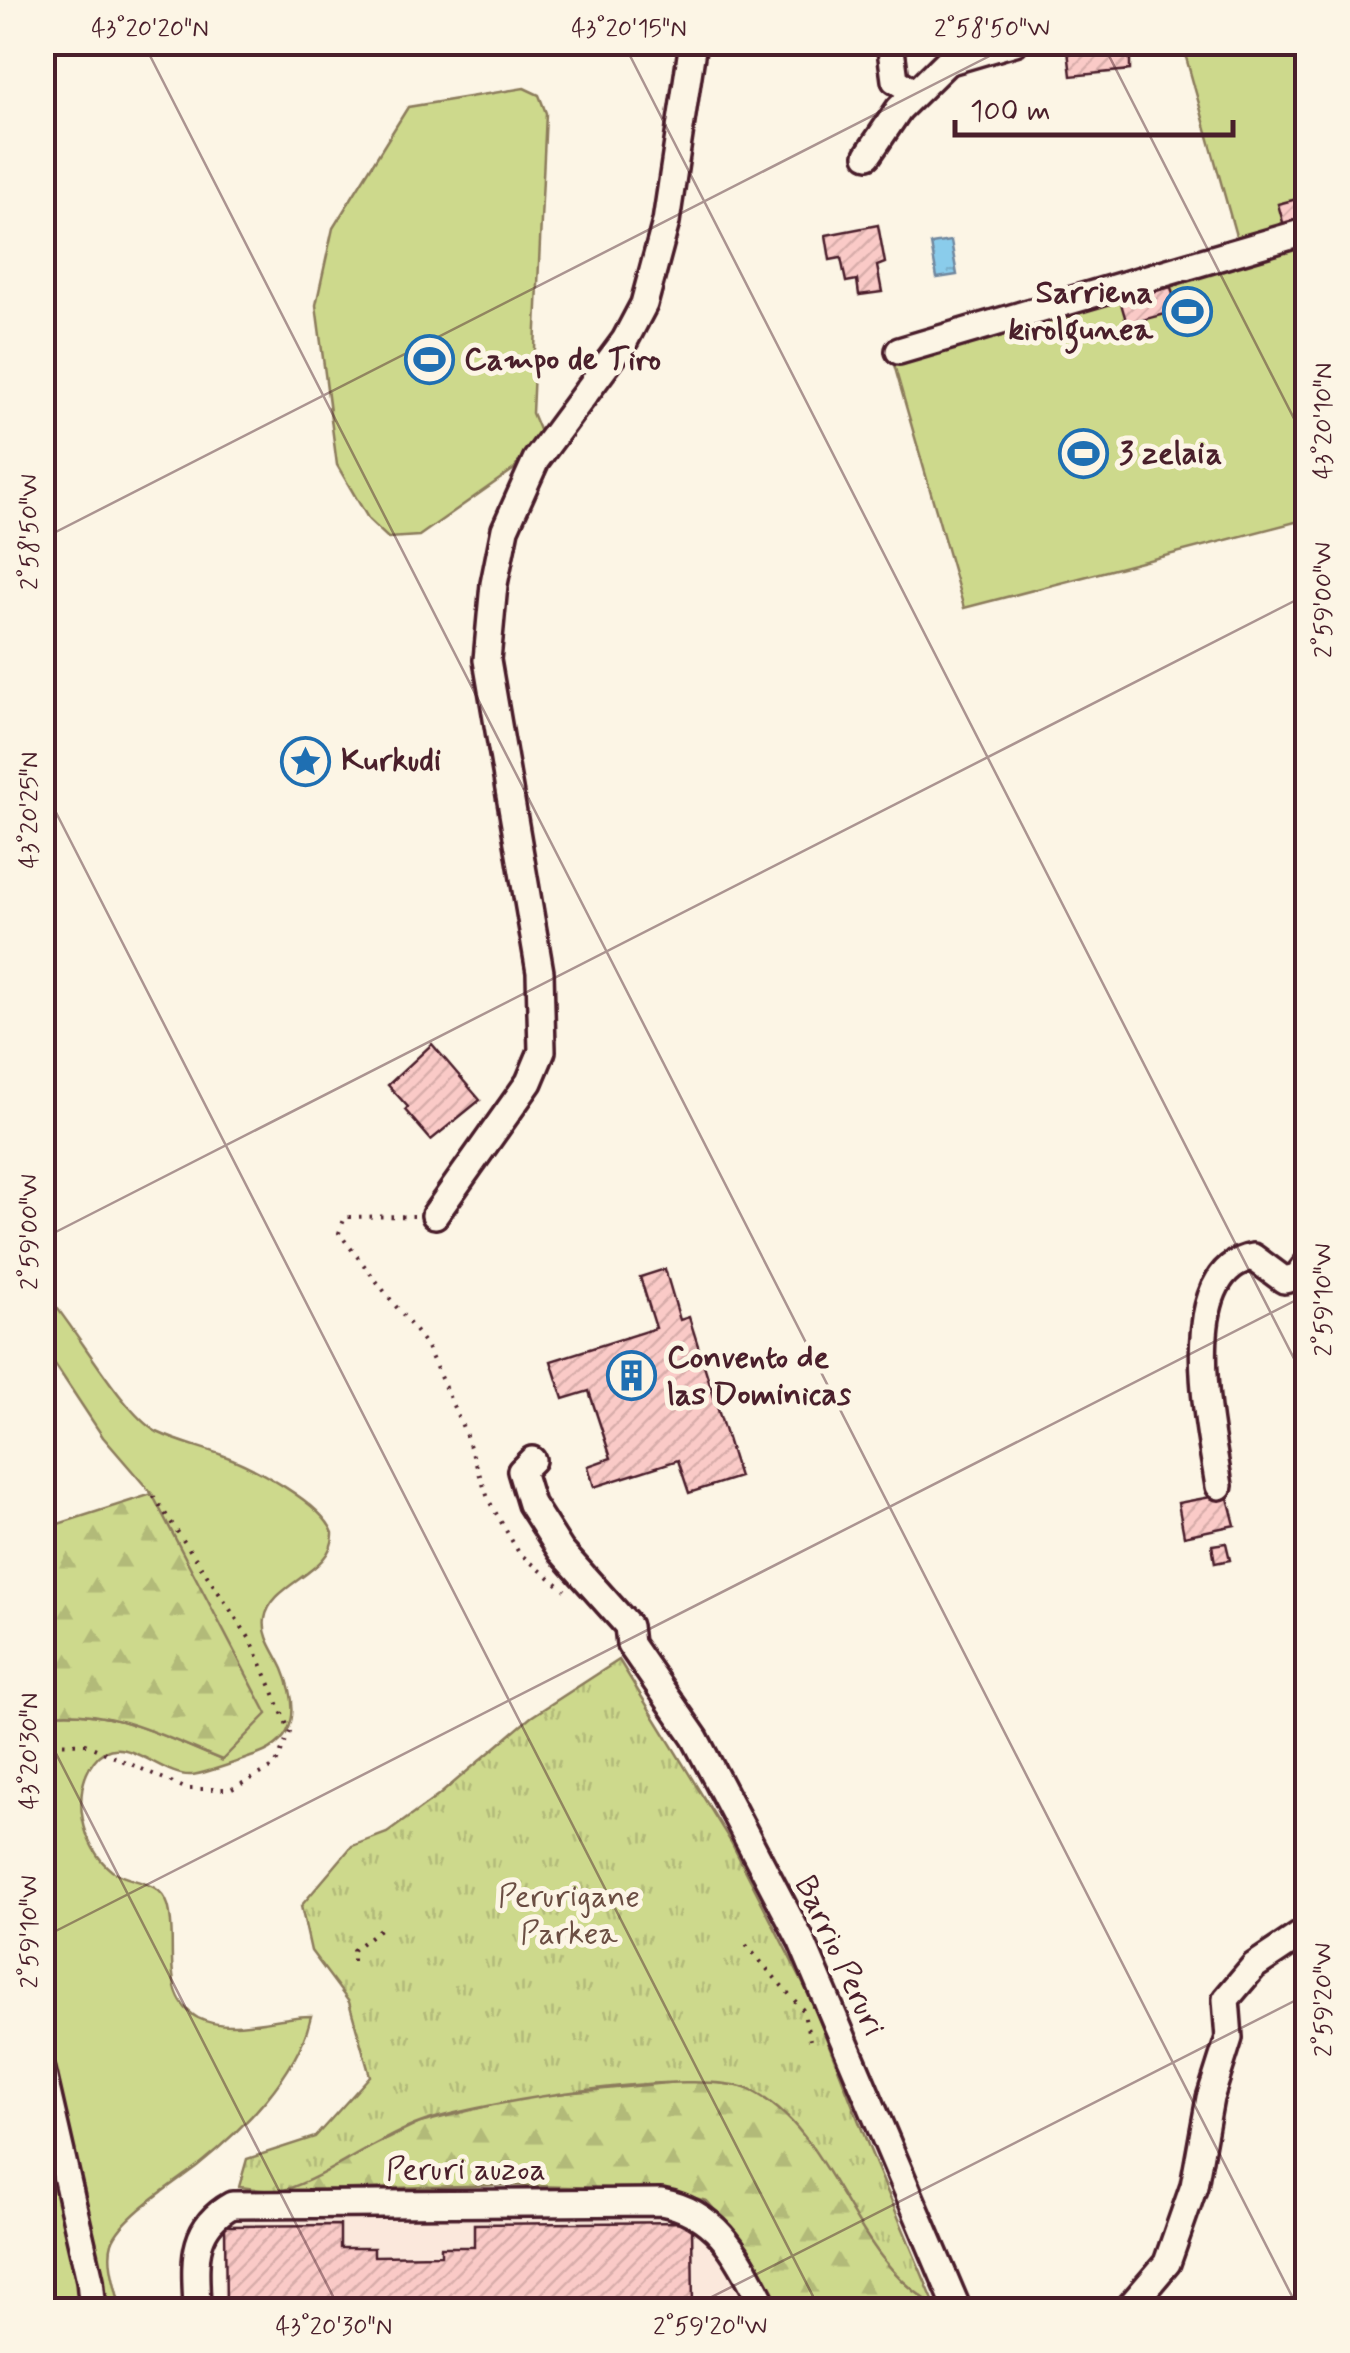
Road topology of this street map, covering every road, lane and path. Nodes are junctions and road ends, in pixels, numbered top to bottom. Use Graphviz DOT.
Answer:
graph roads {
  1 [pos="693,42"];
  2 [pos="890,42"];
  3 [pos="1014,42"];
  4 [pos="914,92"];
  5 [pos="868,155"];
  6 [pos="1308,231"];
  7 [pos="898,351"];
  8 [pos="435,1215"];
  9 [pos="1308,1263"];
  10 [pos="532,1460"];
  11 [pos="1219,1486"];
  12 [pos="152,1494"];
  13 [pos="575,1598"];
  14 [pos="42,1743"];
  15 [pos="380,1929"];
  16 [pos="1308,1930"];
  17 [pos="746,1945"];
  18 [pos="353,1961"];
  19 [pos="810,2040"];
  20 [pos="42,2070"];
  21 [pos="94,2310"];
  22 [pos="197,2310"];
  23 [pos="766,2310"];
  24 [pos="958,2310"];
  25 [pos="1127,2310"];
  1 -- 8 [label="street"];
  2 -- 4 [label="street"];
  3 -- 4 [label="street"];
  4 -- 5 [label="street"];
  6 -- 7 [label="street"];
  8 -- 13 [label="path"];
  9 -- 11 [label="street"];
  10 -- 24 [label="street, Barrio Peruri"];
  12 -- 14 [label="path"];
  15 -- 18 [label="path"];
  16 -- 25 [label="street"];
  17 -- 19 [label="path"];
  20 -- 21 [label="street"];
  22 -- 23 [label="street, Peruri auzoa"];
}
